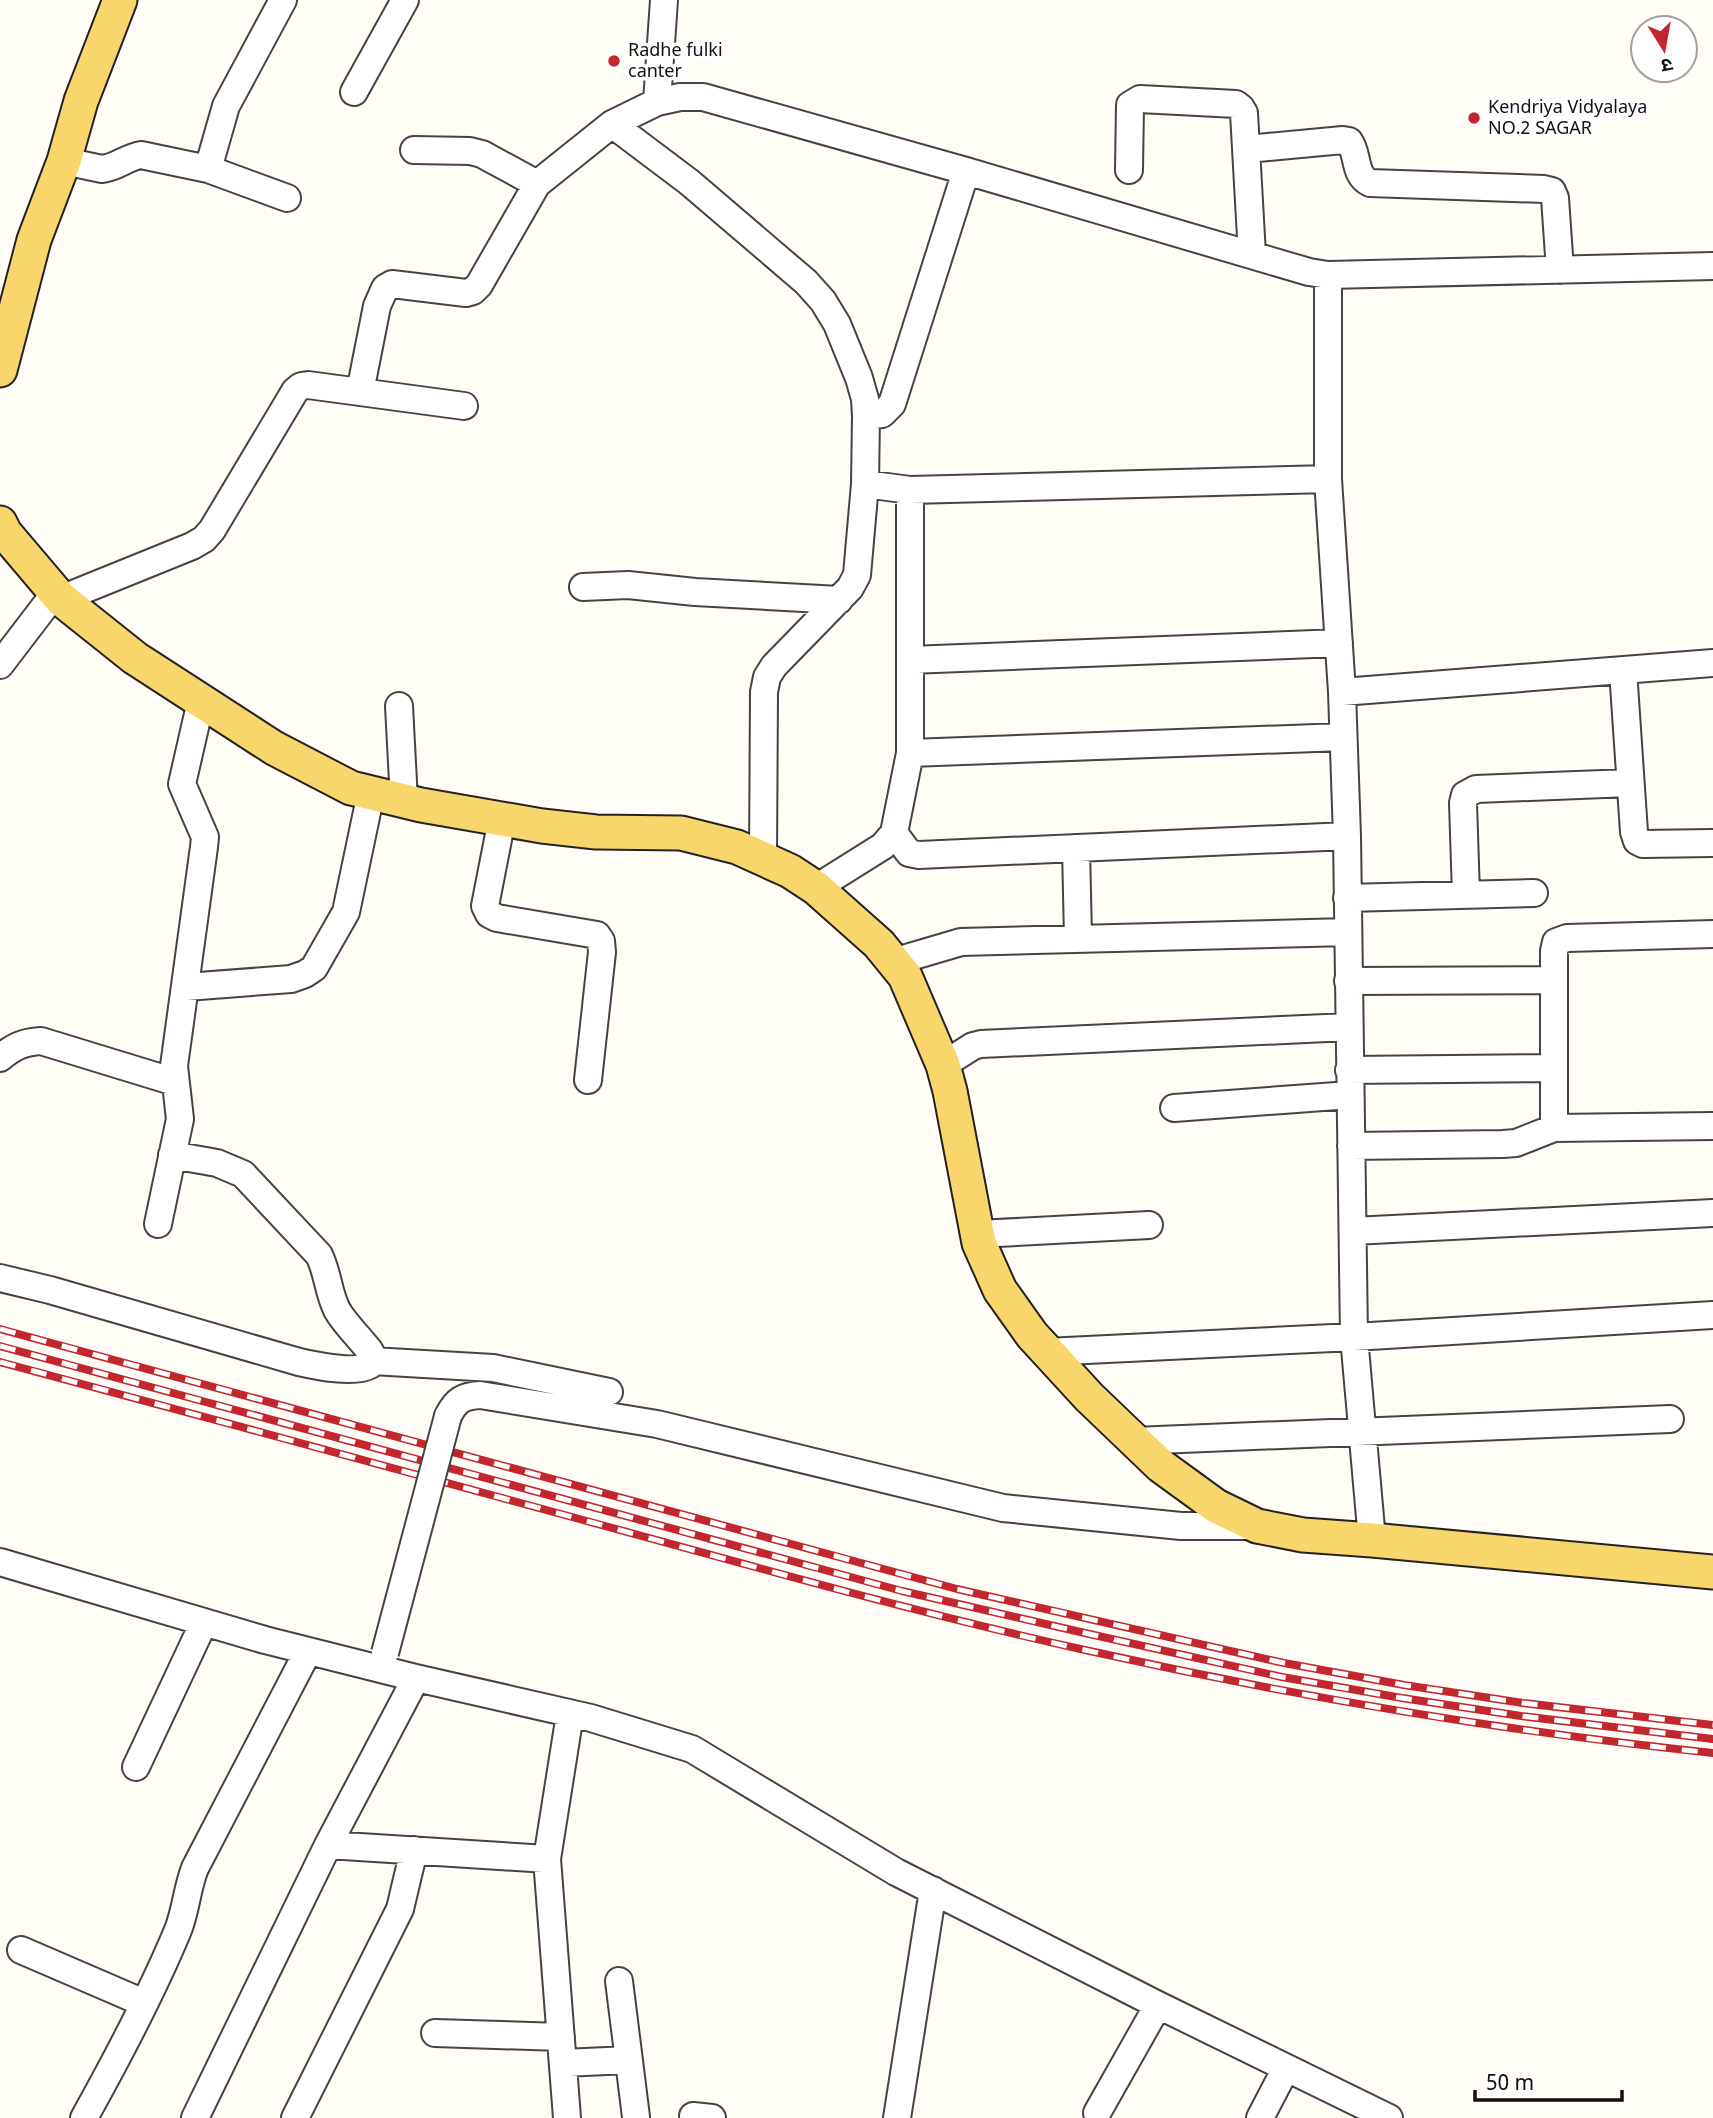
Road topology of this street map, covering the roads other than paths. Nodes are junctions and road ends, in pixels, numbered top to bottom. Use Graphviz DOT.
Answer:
graph roads {
  1 [pos="283,0"];
  2 [pos="405,0"];
  3 [pos="664,0"];
  4 [pos="112,2"];
  5 [pos="354,92"];
  6 [pos="656,102"];
  7 [pos="612,124"];
  8 [pos="1247,149"];
  9 [pos="414,150"];
  10 [pos="64,162"];
  11 [pos="208,169"];
  12 [pos="1129,170"];
  13 [pos="966,171"];
  14 [pos="537,184"];
  15 [pos="287,198"];
  16 [pos="1252,255"];
  17 [pos="1713,266"];
  18 [pos="1560,270"];
  19 [pos="1328,275"];
  20 [pos="0,370"];
  21 [pos="360,392"];
  22 [pos="464,406"];
  23 [pos="866,416"];
  24 [pos="1328,479"];
  25 [pos="865,484"];
  26 [pos="911,490"];
  27 [pos="0,523"];
  28 [pos="583,587"];
  29 [pos="58,596"];
  30 [pos="839,600"];
  31 [pos="1339,643"];
  32 [pos="910,660"];
  33 [pos="1713,663"];
  34 [pos="0,666"];
  35 [pos="1623,670"];
  36 [pos="1342,692"];
  37 [pos="201,701"];
  38 [pos="399,706"];
  39 [pos="1342,737"];
  40 [pos="910,753"];
  41 [pos="1629,783"];
  42 [pos="371,793"];
  43 [pos="404,801"];
  44 [pos="502,819"];
  45 [pos="894,834"];
  46 [pos="1347,836"];
  47 [pos="1713,843"];
  48 [pos="1076,848"];
  49 [pos="763,859"];
  50 [pos="816,888"];
  51 [pos="1534,893"];
  52 [pos="1466,895"];
  53 [pos="1347,898"];
  54 [pos="1348,932"];
  55 [pos="1713,934"];
  56 [pos="1078,938"];
  57 [pos="893,962"];
  58 [pos="1553,980"];
  59 [pos="1348,981"];
  60 [pos="186,987"];
  61 [pos="1348,1027"];
  62 [pos="0,1058"];
  63 [pos="943,1065"];
  64 [pos="1554,1068"];
  65 [pos="588,1080"];
  66 [pos="175,1082"];
  67 [pos="1350,1083"];
  68 [pos="1174,1108"];
  69 [pos="1713,1126"];
  70 [pos="1554,1128"];
  71 [pos="1351,1146"];
  72 [pos="172,1155"];
  73 [pos="1713,1213"];
  74 [pos="158,1224"];
  75 [pos="1149,1225"];
  76 [pos="1353,1231"];
  77 [pos="978,1234"];
  78 [pos="0,1278"];
  79 [pos="1713,1315"];
  80 [pos="1354,1337"];
  81 [pos="1046,1352"];
  82 [pos="372,1360"];
  83 [pos="609,1392"];
  84 [pos="1670,1419"];
  85 [pos="1363,1432"];
  86 [pos="1133,1441"];
  87 [pos="1257,1526"];
  88 [pos="1372,1540"];
  89 [pos="0,1562"];
  90 [pos="1713,1572"];
  91 [pos="204,1622"];
  92 [pos="308,1651"];
  93 [pos="383,1661"];
  94 [pos="416,1678"];
  95 [pos="570,1714"];
  96 [pos="136,1767"];
  97 [pos="328,1845"];
  98 [pos="414,1850"];
  99 [pos="547,1859"];
  100 [pos="933,1890"];
  101 [pos="21,1950"];
  102 [pos="619,1981"];
  103 [pos="145,2003"];
  104 [pos="1158,2005"];
  105 [pos="435,2033"];
  106 [pos="561,2036"];
  107 [pos="629,2060"];
  108 [pos="563,2063"];
  109 [pos="1286,2068"];
  110 [pos="1097,2113"];
  111 [pos="1374,2115"];
  112 [pos="636,2117"];
  113 [pos="84,2118"];
  114 [pos="195,2118"];
  115 [pos="295,2118"];
  116 [pos="567,2118"];
  117 [pos="897,2118"];
  118 [pos="1260,2118"];
  1 -- 11 [label="street"];
  2 -- 5 [label="street"];
  3 -- 6 [label="street"];
  4 -- 10 [label="main road"];
  6 -- 7 [label="street"];
  6 -- 13 [label="street"];
  7 -- 14 [label="street"];
  7 -- 23 [label="street"];
  8 -- 12 [label="street"];
  8 -- 16 [label="street"];
  8 -- 18 [label="street"];
  9 -- 14 [label="street"];
  10 -- 11 [label="street"];
  10 -- 20 [label="main road"];
  11 -- 15 [label="street"];
  13 -- 16 [label="street"];
  13 -- 23 [label="street"];
  14 -- 21 [label="street"];
  16 -- 19 [label="street"];
  17 -- 18 [label="street"];
  18 -- 19 [label="street"];
  19 -- 24 [label="street"];
  21 -- 22 [label="street"];
  21 -- 29 [label="street"];
  23 -- 25 [label="street"];
  24 -- 26 [label="street"];
  24 -- 31 [label="street"];
  25 -- 26 [label="street"];
  25 -- 30 [label="street"];
  26 -- 32 [label="street"];
  27 -- 29 [label="main road"];
  28 -- 30 [label="street"];
  29 -- 34 [label="street"];
  29 -- 37 [label="main road"];
  30 -- 49 [label="street"];
  31 -- 32 [label="street"];
  31 -- 36 [label="street"];
  32 -- 40 [label="street"];
  33 -- 35 [label="street"];
  35 -- 36 [label="street"];
  35 -- 41 [label="street"];
  36 -- 39 [label="street"];
  37 -- 42 [label="main road"];
  37 -- 60 [label="street"];
  38 -- 43 [label="street"];
  39 -- 40 [label="street"];
  39 -- 46 [label="street"];
  40 -- 45 [label="street"];
  41 -- 47 [label="street"];
  41 -- 52 [label="street"];
  42 -- 43 [label="main road"];
  42 -- 60 [label="street"];
  43 -- 44 [label="main road"];
  44 -- 49 [label="main road"];
  44 -- 65 [label="street"];
  45 -- 48 [label="street"];
  45 -- 50 [label="street"];
  46 -- 48 [label="street"];
  46 -- 53 [label="street"];
  48 -- 56 [label="street"];
  49 -- 50 [label="main road"];
  50 -- 57 [label="main road"];
  51 -- 52 [label="street"];
  52 -- 53 [label="street"];
  53 -- 54 [label="street"];
  54 -- 56 [label="street"];
  54 -- 59 [label="street"];
  55 -- 58 [label="street"];
  56 -- 57 [label="street"];
  57 -- 63 [label="main road"];
  58 -- 59 [label="street"];
  58 -- 64 [label="street"];
  59 -- 61 [label="street"];
  60 -- 66 [label="street"];
  61 -- 63 [label="street"];
  61 -- 67 [label="street"];
  62 -- 66 [label="street"];
  63 -- 77 [label="main road"];
  64 -- 67 [label="street"];
  64 -- 70 [label="street"];
  66 -- 72 [label="street"];
  67 -- 68 [label="street"];
  67 -- 71 [label="street"];
  69 -- 70 [label="street"];
  70 -- 71 [label="street"];
  71 -- 76 [label="street"];
  72 -- 74 [label="street"];
  72 -- 82 [label="street"];
  73 -- 76 [label="street"];
  75 -- 77 [label="street"];
  76 -- 80 [label="street"];
  77 -- 81 [label="main road"];
  78 -- 82 [label="street"];
  79 -- 80 [label="street"];
  80 -- 81 [label="street"];
  80 -- 85 [label="street"];
  81 -- 86 [label="main road"];
  82 -- 83 [label="street"];
  84 -- 85 [label="street"];
  85 -- 86 [label="street"];
  85 -- 88 [label="street"];
  86 -- 87 [label="main road"];
  87 -- 88 [label="main road"];
  87 -- 93 [label="street, bridge"];
  88 -- 90 [label="main road"];
  89 -- 91 [label="street"];
  91 -- 92 [label="street"];
  91 -- 96 [label="street"];
  92 -- 93 [label="street"];
  92 -- 103 [label="street"];
  93 -- 94 [label="street"];
  94 -- 95 [label="street"];
  94 -- 97 [label="street"];
  95 -- 99 [label="street"];
  95 -- 100 [label="street"];
  97 -- 98 [label="street"];
  97 -- 114 [label="street"];
  98 -- 99 [label="street"];
  98 -- 115 [label="street"];
  99 -- 106 [label="street"];
  100 -- 104 [label="street"];
  100 -- 117 [label="street"];
  101 -- 103 [label="street"];
  102 -- 107 [label="street"];
  103 -- 113 [label="street"];
  104 -- 109 [label="street"];
  104 -- 110 [label="street"];
  105 -- 106 [label="street"];
  106 -- 108 [label="street"];
  107 -- 108 [label="street"];
  107 -- 112 [label="street"];
  108 -- 116 [label="street"];
  109 -- 111 [label="street"];
  109 -- 118 [label="street"];
}
